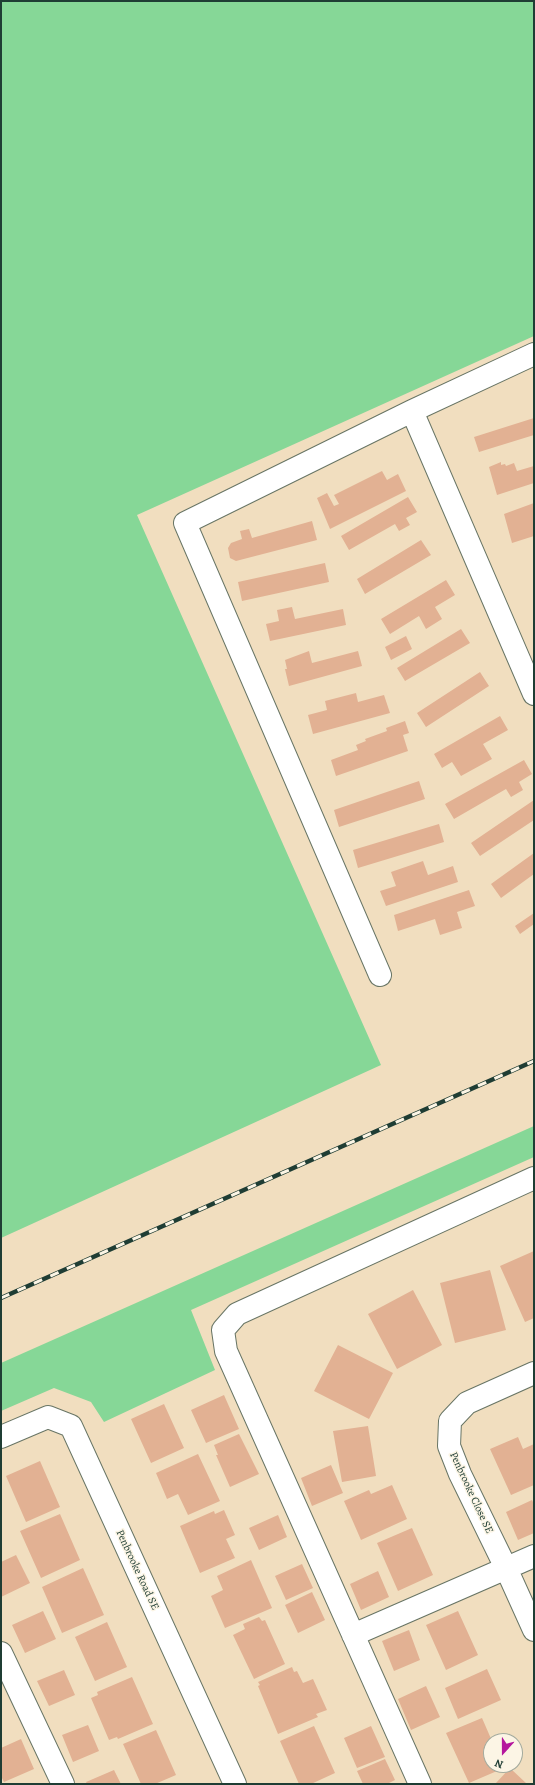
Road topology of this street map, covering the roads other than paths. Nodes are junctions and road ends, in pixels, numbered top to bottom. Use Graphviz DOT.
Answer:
graph roads {
  1 [pos="534,354"];
  2 [pos="412,411"];
  3 [pos="534,694"];
  4 [pos="380,975"];
  5 [pos="534,1178"];
  6 [pos="534,1373"];
  7 [pos="1,1437"];
  8 [pos="534,1556"];
  9 [pos="506,1568"];
  10 [pos="534,1630"];
  11 [pos="353,1635"];
  12 [pos="1,1654"];
  13 [pos="63,1784"];
  14 [pos="235,1784"];
  15 [pos="420,1784"];
  1 -- 2 [label="street"];
  2 -- 3 [label="street"];
  2 -- 4 [label="street"];
  5 -- 11 [label="street"];
  6 -- 9 [label="street, Penbrooke Close SE"];
  7 -- 14 [label="street, Penbrooke Road SE"];
  8 -- 9 [label="street"];
  9 -- 10 [label="street, Penbrooke Close SE"];
  9 -- 11 [label="street"];
  11 -- 15 [label="street"];
  12 -- 13 [label="street"];
}
